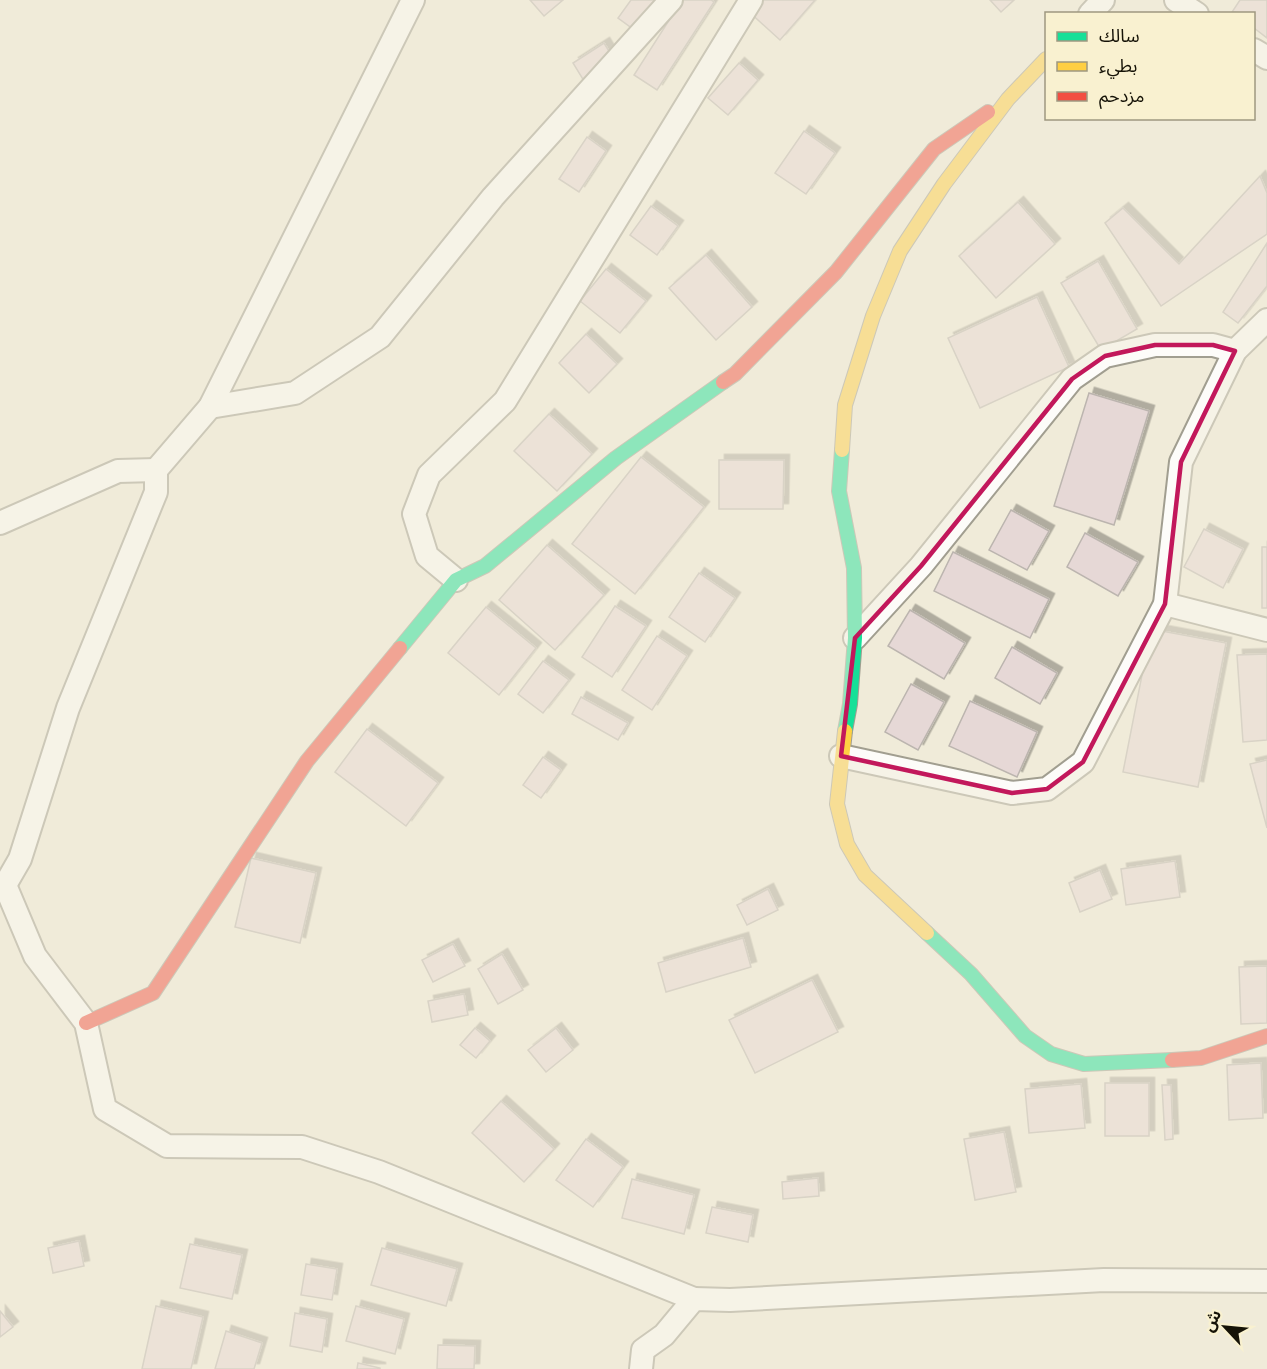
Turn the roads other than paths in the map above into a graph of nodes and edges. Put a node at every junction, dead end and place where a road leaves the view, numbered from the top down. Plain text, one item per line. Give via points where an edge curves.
1 (413, 0) edge
2 (671, 0) edge
3 (751, 0) edge
4 (1103, 0) edge
5 (1176, 0) edge
6 (1092, 12) edge
7 (1194, 12) edge
8 (1045, 61) edge
9 (1008, 99) junction
10 (1267, 320) edge
11 (1235, 351) junction
12 (210, 407) junction
13 (156, 470) junction
14 (0, 523) edge
15 (456, 580) junction
16 (1165, 604) junction
17 (1267, 630) edge
18 (855, 638) junction
19 (841, 756) junction
20 (2, 885) edge
21 (86, 1023) junction
22 (1267, 1036) edge
23 (1267, 1281) edge
24 (694, 1299) junction
25 (641, 1369) edge

1 - 12 street
2 - 12 street via 493,198 380,337 295,393
3 - 15 street via 505,401 429,475 414,514 427,556
4 - 6 street
5 - 7 street
8 - 9 street
9 - 15 street via 934,149 836,272 735,374 616,458 485,566
9 - 18 street via 900,251 873,316 845,405 839,491 854,568
10 - 11 street
11 - 16 street via 1181,462
11 - 18 street via 1213,345 1155,345 1104,356 1072,379 921,566
12 - 13 street
13 - 14 street via 118,471
13 - 20 street via 156,492 68,708 20,859
15 - 21 street via 307,761 153,993
16 - 17 street
16 - 19 street via 1083,762 1047,789 1012,793
18 - 19 street
19 - 22 street via 837,804 847,844 864,875 971,974 1025,1035 1051,1054 1084,1064 1201,1058
20 - 21 street via 35,956
21 - 24 street via 105,1109 166,1146 302,1147 379,1172
23 - 24 street via 1104,1280
24 - 25 street via 664,1335 643,1350

